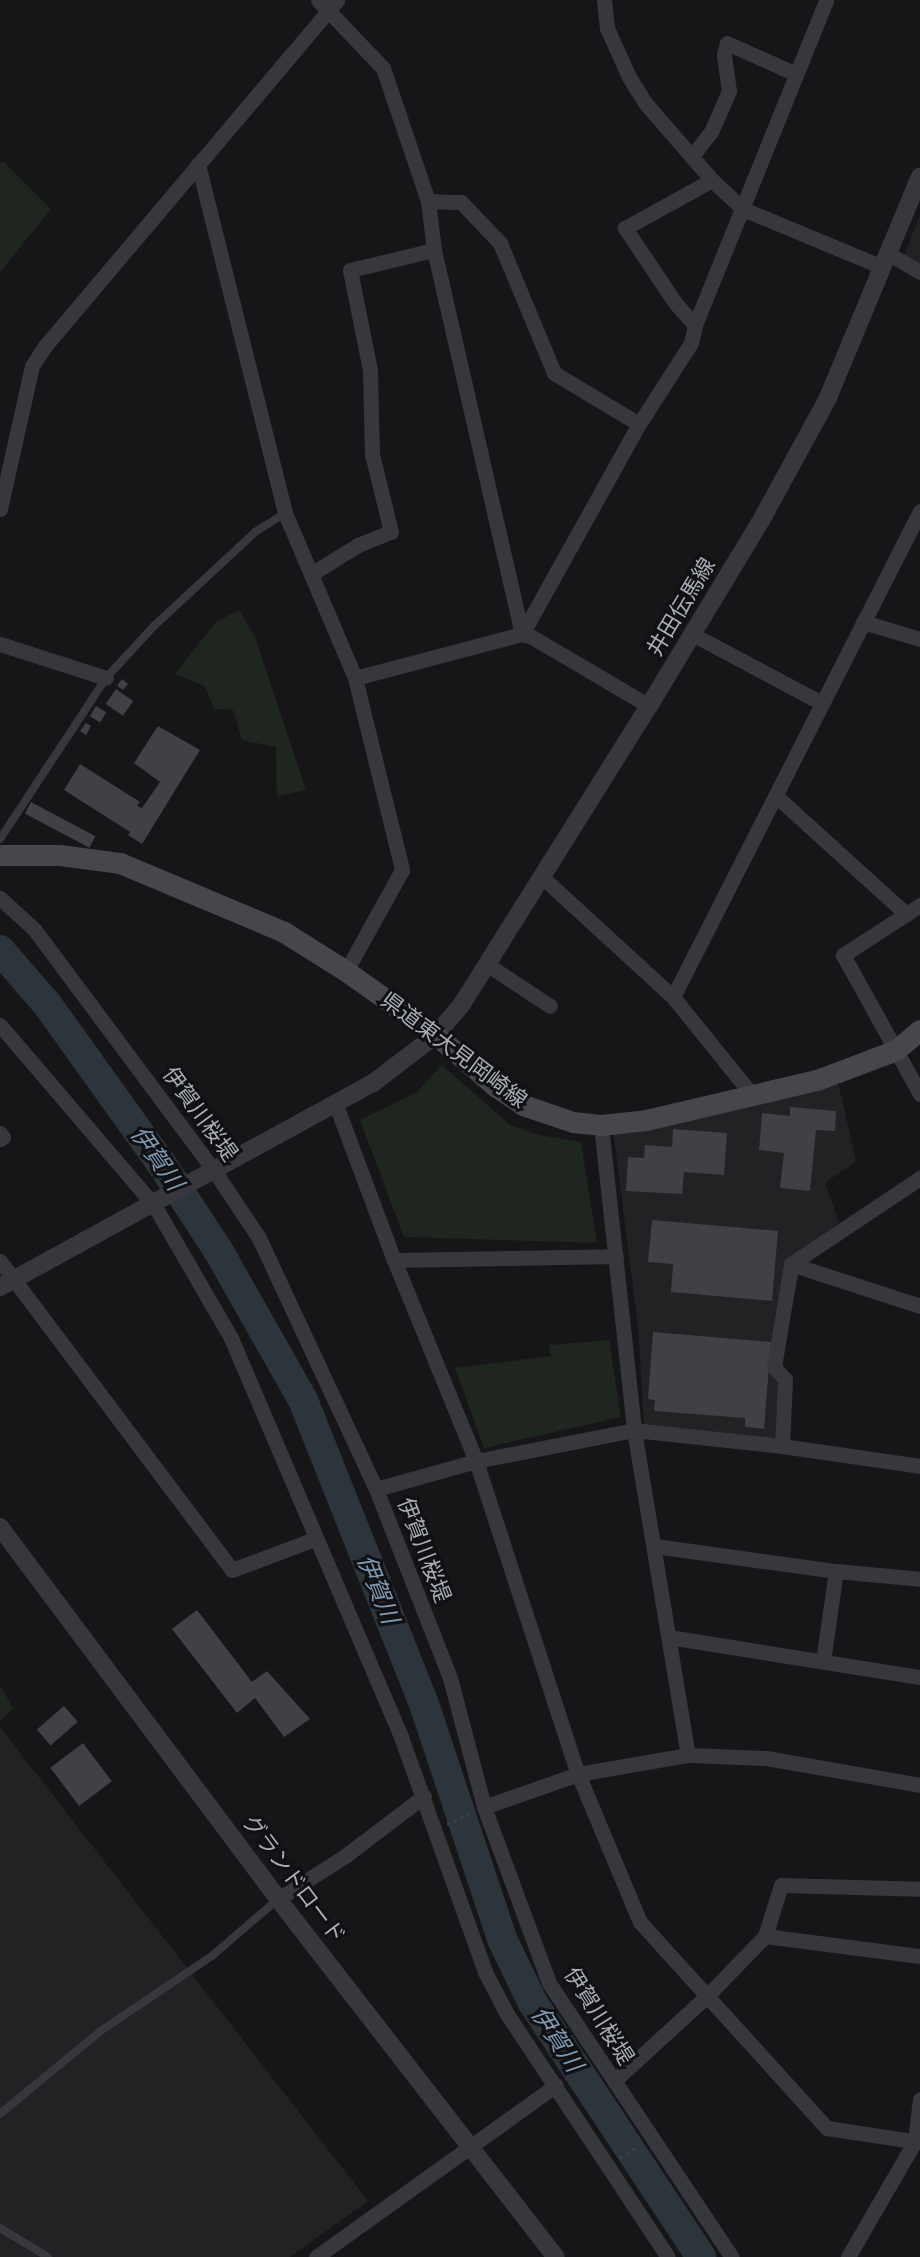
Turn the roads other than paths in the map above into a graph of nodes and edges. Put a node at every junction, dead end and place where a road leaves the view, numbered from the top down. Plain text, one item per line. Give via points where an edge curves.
1 (604, 0) edge
2 (826, 0) edge
3 (328, 4) edge
4 (796, 74) junction
5 (692, 156) junction
6 (198, 164) junction
7 (920, 177) edge
8 (712, 180) junction
9 (428, 201) junction
10 (743, 209) junction
11 (434, 250) junction
12 (885, 260) junction
13 (920, 272) edge
14 (694, 325) junction
15 (639, 424) junction
16 (0, 509) edge
17 (920, 511) edge
18 (285, 513) junction
19 (310, 574) junction
20 (863, 622) junction
21 (522, 634) junction
22 (692, 634) junction
23 (920, 639) edge
24 (0, 644) edge
25 (106, 678) junction
26 (356, 678) junction
27 (822, 703) junction
28 (650, 706) junction
29 (776, 796) junction
30 (0, 839) edge
31 (0, 855) edge
32 (542, 876) junction
33 (0, 898) edge
34 (920, 905) edge
35 (906, 914) junction
36 (488, 965) junction
37 (346, 971) junction
38 (673, 997) junction
39 (550, 1006) dead end
40 (0, 1025) edge
41 (920, 1030) edge
42 (436, 1035) junction
43 (896, 1050) junction
44 (920, 1094) edge
45 (753, 1095) junction
46 (336, 1105) junction
47 (601, 1125) junction
48 (0, 1133) edge
49 (0, 1139) edge
50 (215, 1172) junction
51 (920, 1178) edge
52 (154, 1205) junction
53 (616, 1256) junction
54 (393, 1260) junction
55 (0, 1262) edge
56 (791, 1264) junction
57 (7, 1284) edge
58 (920, 1306) edge
59 (634, 1430) junction
60 (782, 1446) junction
61 (476, 1461) junction
62 (920, 1466) edge
63 (376, 1489) junction
64 (0, 1527) edge
65 (315, 1539) junction
66 (655, 1546) junction
67 (836, 1570) junction
68 (920, 1579) edge
69 (669, 1637) junction
70 (823, 1661) junction
71 (920, 1677) edge
72 (687, 1755) junction
73 (578, 1774) junction
74 (920, 1785) edge
75 (424, 1796) junction
76 (484, 1807) junction
77 (920, 1889) edge
78 (278, 1899) junction
79 (765, 1936) junction
80 (920, 1956) edge
81 (708, 1995) junction
82 (614, 2081) junction
83 (556, 2085) junction
84 (920, 2099) edge
85 (0, 2114) edge
86 (917, 2142) edge
87 (470, 2144) junction
88 (0, 2228) edge
89 (48, 2257) edge
90 (316, 2257) edge
91 (556, 2257) edge
92 (668, 2257) edge
93 (732, 2257) edge
94 (848, 2257) edge

1 - 5 street via 607,28 629,77 646,104
2 - 4 street
3 - 6 street
3 - 9 street via 382,68
4 - 5 street via 727,43 724,54 729,91 711,132
4 - 10 street
5 - 8 street
6 - 16 street via 32,366
6 - 18 street
7 - 12 street, 井田伝馬線
8 - 10 street
8 - 14 street via 625,228
9 - 11 street
9 - 15 street via 461,202 500,243 554,373
10 - 12 street
10 - 14 street
11 - 19 street via 350,270 370,370 372,454 391,532 358,545
11 - 21 street
12 - 13 street
12 - 22 street, 井田伝馬線 via 827,400
14 - 15 street via 691,343
15 - 21 street
17 - 20 street
18 - 19 street
18 - 25 lane via 255,532 154,626
19 - 26 street
20 - 23 street
20 - 27 street
21 - 26 street
21 - 28 street
22 - 27 street
22 - 28 street, 井田伝馬線
24 - 25 street
25 - 30 lane
26 - 37 street via 402,870
27 - 29 street
28 - 32 street, 井田伝馬線
29 - 35 street
29 - 38 street
31 - 37 main road, 県道東大見岡崎線 via 60,855 120,863 284,933
32 - 36 street, 井田伝馬線
32 - 38 street
33 - 50 street, 伊賀川桜堤 via 34,929
34 - 35 street
35 - 43 street via 843,955
36 - 39 street
36 - 42 street, 井田伝馬線
37 - 42 main road, 県道東大見岡崎線
38 - 45 street
40 - 52 street
41 - 43 main road, 県道東大見岡崎線
42 - 46 street, 井田伝馬線 via 399,1065
42 - 47 main road, 県道東大見岡崎線 via 523,1105 573,1122
43 - 44 street
43 - 45 main road, 県道東大見岡崎線 via 817,1080
45 - 47 main road, 県道東大見岡崎線 via 646,1120
46 - 50 street, 井田伝馬線
46 - 54 street
47 - 53 street
48 - 49 street
50 - 52 street, 井田伝馬線
50 - 63 street, 伊賀川桜堤 via 259,1238
51 - 56 street
52 - 57 street, 井田伝馬線
52 - 65 street via 231,1338
53 - 54 street
53 - 59 street
54 - 61 street
55 - 57 street
56 - 58 street
56 - 60 street via 774,1367 785,1379
57 - 65 street via 232,1570
59 - 60 street
59 - 61 street
59 - 66 street
60 - 62 street
61 - 63 street
61 - 73 street
63 - 76 street, 伊賀川桜堤 via 450,1678
64 - 78 street, グランドロード
65 - 75 street
66 - 67 street
66 - 69 street
67 - 68 street
67 - 70 street
69 - 70 street
69 - 72 street
70 - 71 street
72 - 73 street
72 - 74 street via 766,1758
73 - 76 street
73 - 81 street via 640,1922
75 - 78 street via 345,1856
75 - 83 street via 485,1972 507,2014
76 - 82 street, 伊賀川桜堤 via 549,1983
77 - 79 street via 781,1885
78 - 85 lane via 213,1955 102,2030
78 - 87 street, グランドロード
79 - 80 street
79 - 81 street
81 - 82 street
81 - 86 street via 827,2128
82 - 93 street, 伊賀川桜堤
83 - 87 street
83 - 92 street
84 - 86 street
86 - 94 street
87 - 90 street
87 - 91 street, グランドロード
88 - 89 lane

